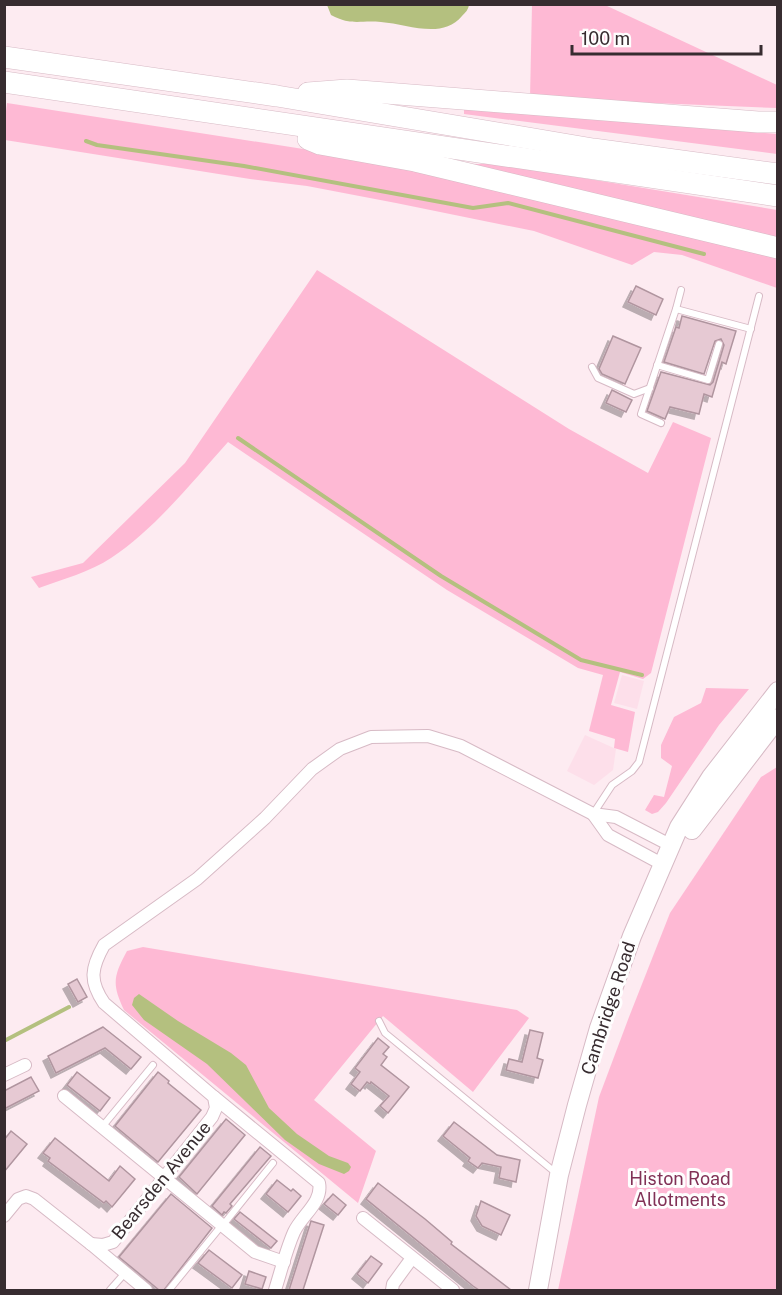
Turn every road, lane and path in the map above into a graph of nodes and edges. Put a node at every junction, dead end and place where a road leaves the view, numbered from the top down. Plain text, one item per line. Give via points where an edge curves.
1 (4, 57) edge
2 (4, 82) edge
3 (277, 96) junction
4 (254, 120) junction
5 (777, 122) edge
6 (777, 174) edge
7 (777, 196) edge
8 (777, 248) edge
9 (681, 290) dead end
10 (759, 296) dead end
11 (676, 309) junction
12 (751, 329) junction
13 (719, 344) dead end
14 (657, 365) junction
15 (592, 367) dead end
16 (650, 388) junction
17 (661, 423) dead end
18 (777, 691) edge
19 (777, 718) edge
20 (593, 814) junction
21 (672, 846) junction
22 (663, 864) junction
23 (379, 1021) dead end
24 (25, 1065) dead end
25 (153, 1065) dead end
26 (4, 1076) edge
27 (63, 1096) dead end
28 (214, 1097) junction
29 (102, 1128) junction
30 (273, 1163) dead end
31 (559, 1175) junction
32 (164, 1179) junction
33 (4, 1216) edge
34 (363, 1218) dead end
35 (222, 1225) junction
36 (91, 1244) junction
37 (412, 1258) junction
38 (284, 1262) junction
39 (125, 1273) junction
40 (110, 1290) edge
41 (146, 1290) edge
42 (169, 1290) edge
43 (275, 1290) edge
44 (392, 1290) edge
45 (453, 1290) edge
46 (538, 1290) edge

1 - 3 highway
2 - 4 highway
3 - 5 highway via 347,90
3 - 6 highway via 593,149
4 - 7 highway
4 - 8 highway via 320,144 415,161
9 - 11 lane
10 - 12 lane
11 - 12 lane
11 - 14 lane
12 - 20 lane via 639,762 612,785
13 - 14 lane via 708,380
14 - 16 lane
15 - 16 lane via 598,378 634,394
16 - 17 lane via 641,414
18 - 21 main road, Cambridge Road via 711,777 679,827
19 - 21 main road, Cambridge Road via 688,834
20 - 21 street via 616,817
20 - 22 street via 608,835
20 - 28 street, Bearsden Avenue via 461,746 428,736 371,737 340,748 312,769 197,879 104,945 93,968 94,989 104,1003
21 - 22 main road, Cambridge Road
22 - 31 main road, Cambridge Road via 599,1028
23 - 31 lane via 385,1033
24 - 26 street
25 - 29 lane
27 - 29 street
28 - 32 street, Bearsden Avenue via 216,1108 212,1117
28 - 38 street via 319,1183 318,1198 295,1232
29 - 32 street
30 - 35 lane
31 - 46 main road, Cambridge Road
32 - 35 street
32 - 36 street, Bearsden Avenue via 113,1242
33 - 36 street, Bearsden Avenue via 18,1199 26,1196
34 - 37 street
35 - 38 street via 255,1251
35 - 42 lane
36 - 39 street
37 - 44 street
37 - 45 street
38 - 43 street
39 - 40 lane
39 - 41 street

